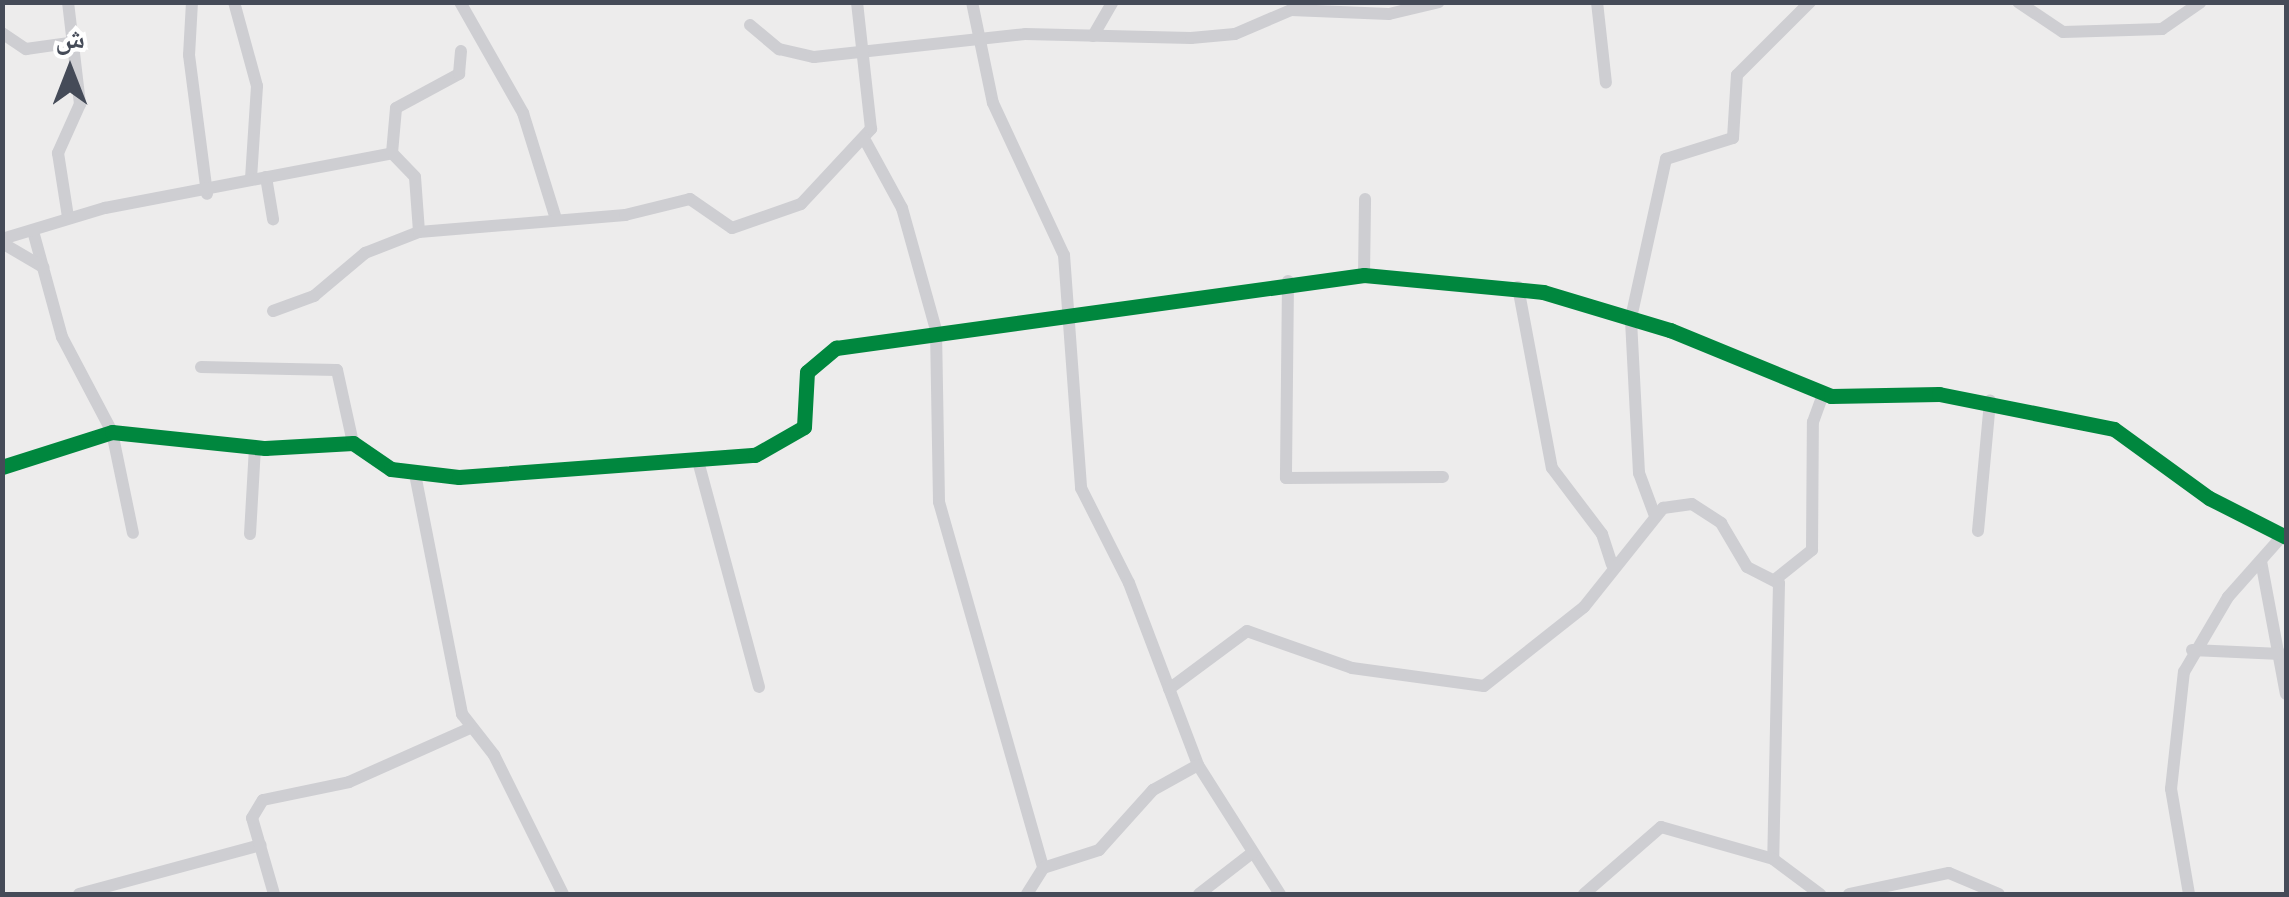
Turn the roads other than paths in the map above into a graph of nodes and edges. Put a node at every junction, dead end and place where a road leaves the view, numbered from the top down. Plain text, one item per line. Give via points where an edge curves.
1 (68, 2) edge
2 (192, 2) edge
3 (234, 2) edge
4 (460, 2) edge
5 (857, 2) edge
6 (972, 2) edge
7 (1113, 2) edge
8 (1440, 2) edge
9 (1597, 2) edge
10 (1810, 2) edge
11 (2018, 2) edge
12 (2201, 2) edge
13 (750, 25) dead end
14 (2, 33) edge
15 (1093, 36) junction
16 (979, 38) junction
17 (68, 43) junction
18 (461, 51) dead end
19 (867, 52) junction
20 (1606, 83) dead end
21 (866, 142) junction
22 (392, 152) junction
23 (266, 177) junction
24 (250, 180) junction
25 (207, 194) junction
26 (1365, 199) dead end
27 (555, 216) junction
28 (68, 217) junction
29 (274, 220) dead end
30 (34, 231) junction
31 (420, 232) junction
32 (2, 241) edge
33 (43, 267) junction
34 (1364, 275) junction
35 (1288, 281) junction
36 (1518, 287) junction
37 (273, 311) dead end
38 (1067, 312) junction
39 (1631, 318) junction
40 (936, 330) junction
41 (201, 367) dead end
42 (1823, 394) junction
43 (1990, 401) junction
44 (112, 432) junction
45 (353, 443) junction
46 (255, 447) junction
47 (698, 461) junction
48 (2, 467) edge
49 (415, 474) junction
50 (1443, 477) dead end
51 (1655, 516) junction
52 (1978, 532) dead end
53 (133, 533) dead end
54 (250, 534) dead end
55 (2285, 536) edge
56 (2262, 561) junction
57 (1612, 564) junction
58 (1777, 578) junction
59 (2192, 650) junction
60 (2280, 654) junction
61 (759, 687) dead end
62 (1169, 690) junction
63 (2286, 694) edge
64 (468, 729) junction
65 (1198, 765) junction
66 (260, 846) junction
67 (1252, 854) junction
68 (1772, 858) junction
69 (1042, 868) junction
70 (79, 894) edge
71 (274, 894) edge
72 (562, 894) edge
73 (1028, 894) edge
74 (1199, 894) edge
75 (1280, 894) edge
76 (1584, 894) edge
77 (1820, 894) edge
78 (1849, 894) edge
79 (1999, 894) edge
80 (2189, 894) edge

1 - 17 street
2 - 25 street via 188,55
3 - 24 street via 258,86
4 - 27 street via 524,113
5 - 19 street
6 - 16 street
7 - 15 street
8 - 15 street via 1403,13 1291,10 1235,34
9 - 20 street
10 - 39 street via 1737,75 1733,138 1666,159
11 - 12 street via 2063,32 2162,29
13 - 19 street via 795,56
14 - 17 street via 26,49
15 - 16 street
16 - 19 street
16 - 38 street via 994,104 1064,255
17 - 28 street via 80,104 58,153
18 - 22 street via 459,74 396,108
19 - 21 street
21 - 27 street via 802,204 751,225 720,226 690,199 625,215
21 - 40 street via 902,208
22 - 23 street
22 - 31 street via 415,177
23 - 24 street
23 - 29 street
24 - 25 street
25 - 28 street
26 - 34 street
27 - 31 street
28 - 30 street
30 - 32 street
30 - 33 street
31 - 37 street via 365,253 314,296
32 - 33 street
33 - 44 street via 62,337
34 - 35 street
34 - 36 street
35 - 38 street
35 - 50 street via 1286,478
36 - 39 street
36 - 57 street via 1552,468 1602,534
38 - 40 street
38 - 62 street via 1072,458
39 - 42 street
39 - 51 street via 1639,473
40 - 47 street via 823,353 806,372 808,412 792,441
40 - 69 street via 939,502
41 - 45 street via 337,370
42 - 43 street
42 - 58 street via 1813,427 1812,550
43 - 52 street
43 - 55 street via 2136,438 2209,498
44 - 46 street
44 - 48 street
44 - 53 street
45 - 46 street
45 - 49 street
46 - 54 street
47 - 49 street via 518,477
47 - 61 street
49 - 64 street
51 - 57 street
51 - 58 street via 1692,504 1721,524 1747,567
55 - 56 street
56 - 59 street
56 - 60 street
57 - 62 street via 1584,607 1484,686 1352,668 1247,631
58 - 68 street
59 - 60 street
59 - 80 street via 2170,789
60 - 63 street
62 - 65 street
64 - 66 street via 348,782 263,800 252,818
64 - 72 street via 494,755
65 - 67 street
65 - 69 street via 1153,790 1099,850
66 - 70 street
66 - 71 street
67 - 74 street
67 - 75 street
68 - 76 street via 1661,827
68 - 77 street
69 - 73 street
78 - 79 street via 1949,873

